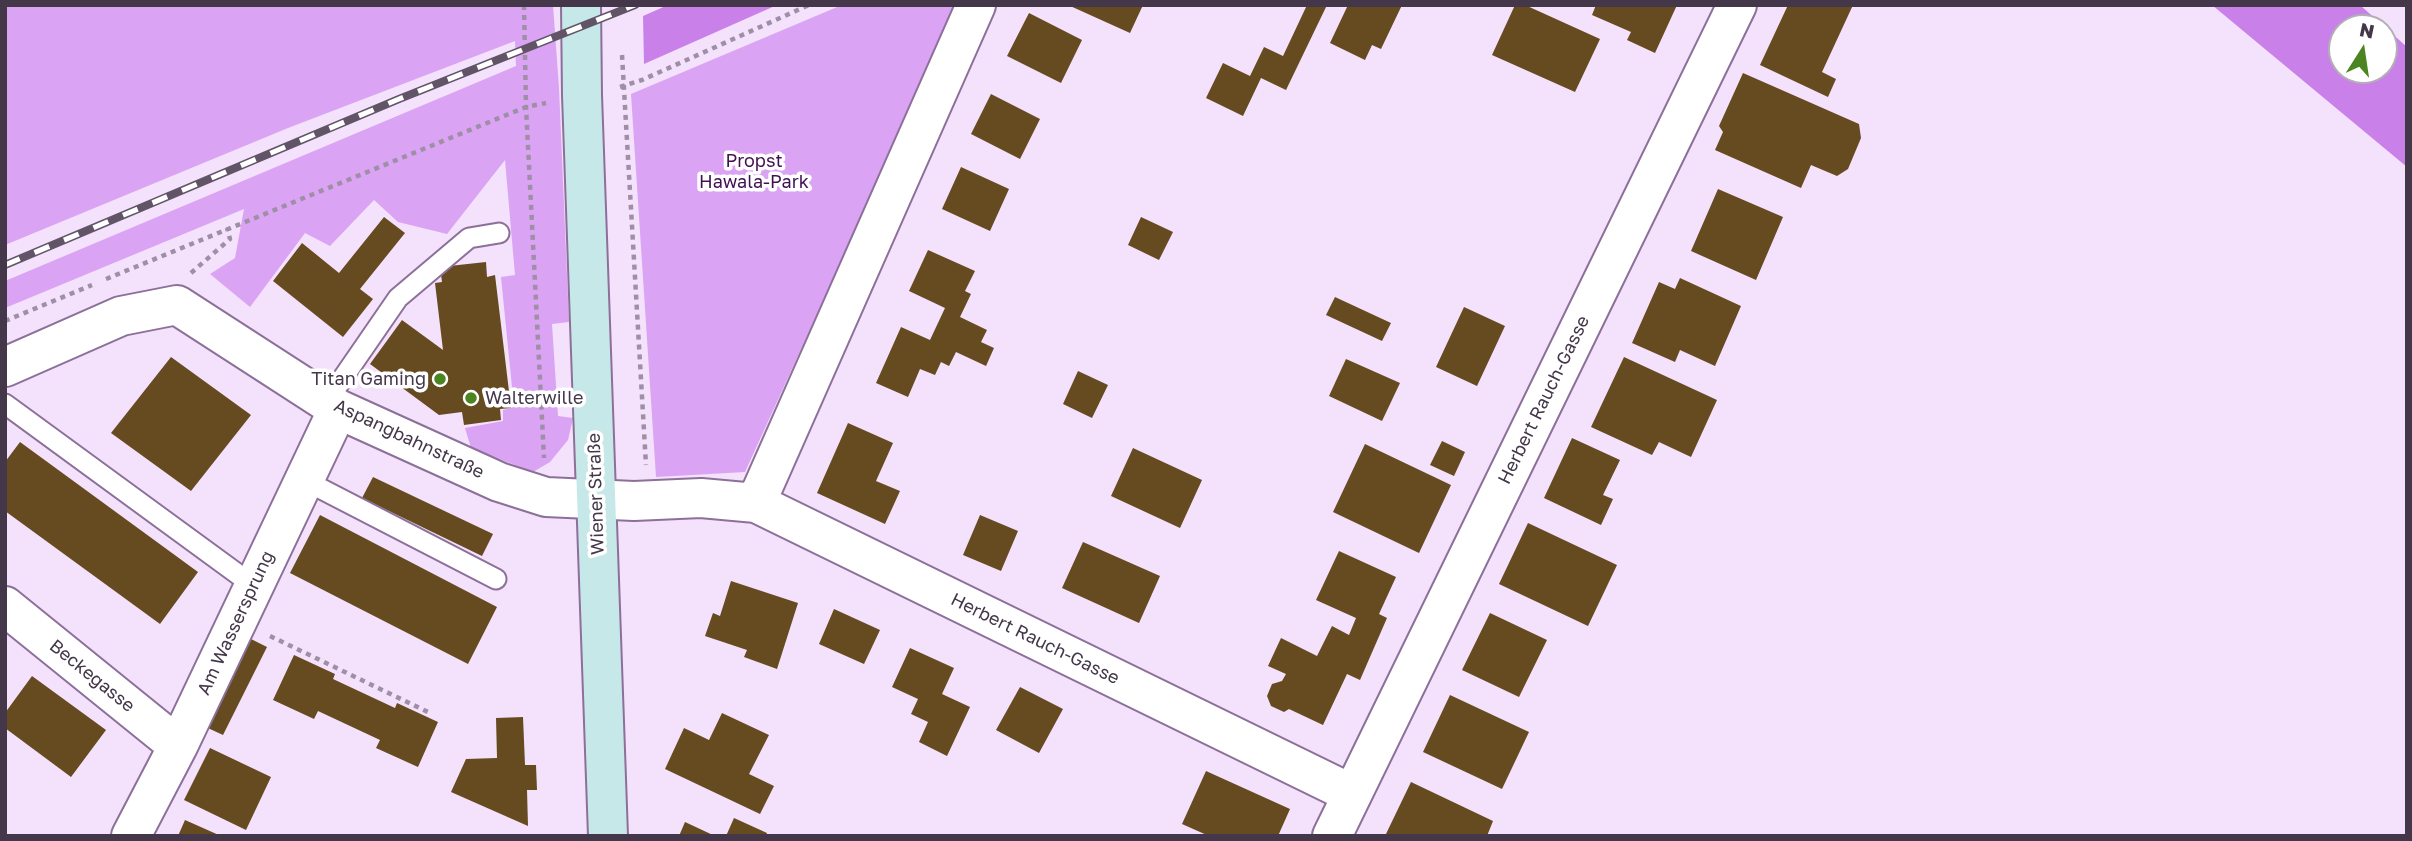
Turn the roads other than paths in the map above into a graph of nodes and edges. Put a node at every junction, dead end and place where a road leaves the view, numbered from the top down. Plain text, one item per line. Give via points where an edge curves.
1 (976, 5) edge
2 (1737, 5) edge
3 (581, 16) edge
4 (499, 233) dead end
5 (5, 367) edge
6 (5, 404) edge
7 (332, 405) junction
8 (304, 480) junction
9 (596, 501) junction
10 (756, 503) junction
11 (496, 579) dead end
12 (254, 586) junction
13 (5, 606) edge
14 (178, 746) junction
15 (1352, 794) junction
16 (131, 836) edge
17 (608, 836) edge
18 (1332, 836) edge

1 - 10 street
2 - 15 street, Herbert Rauch-Gasse
3 - 9 main road, Wiener Straße
4 - 7 lane via 470,237 398,298
5 - 7 street, Aspangbahnstraße via 121,316 177,306
6 - 12 lane
7 - 8 street, Am Wassersprung
7 - 9 street, Aspangbahnstraße via 499,482 546,497
8 - 11 lane
8 - 12 street, Am Wassersprung
9 - 10 street, Herbert Rauch-Gasse via 701,498
9 - 17 main road, Wiener Straße
10 - 15 street, Herbert Rauch-Gasse
12 - 14 street, Am Wassersprung
13 - 14 street, Beckegasse
14 - 16 street, Am Wassersprung
15 - 18 street, Herbert Rauch-Gasse

